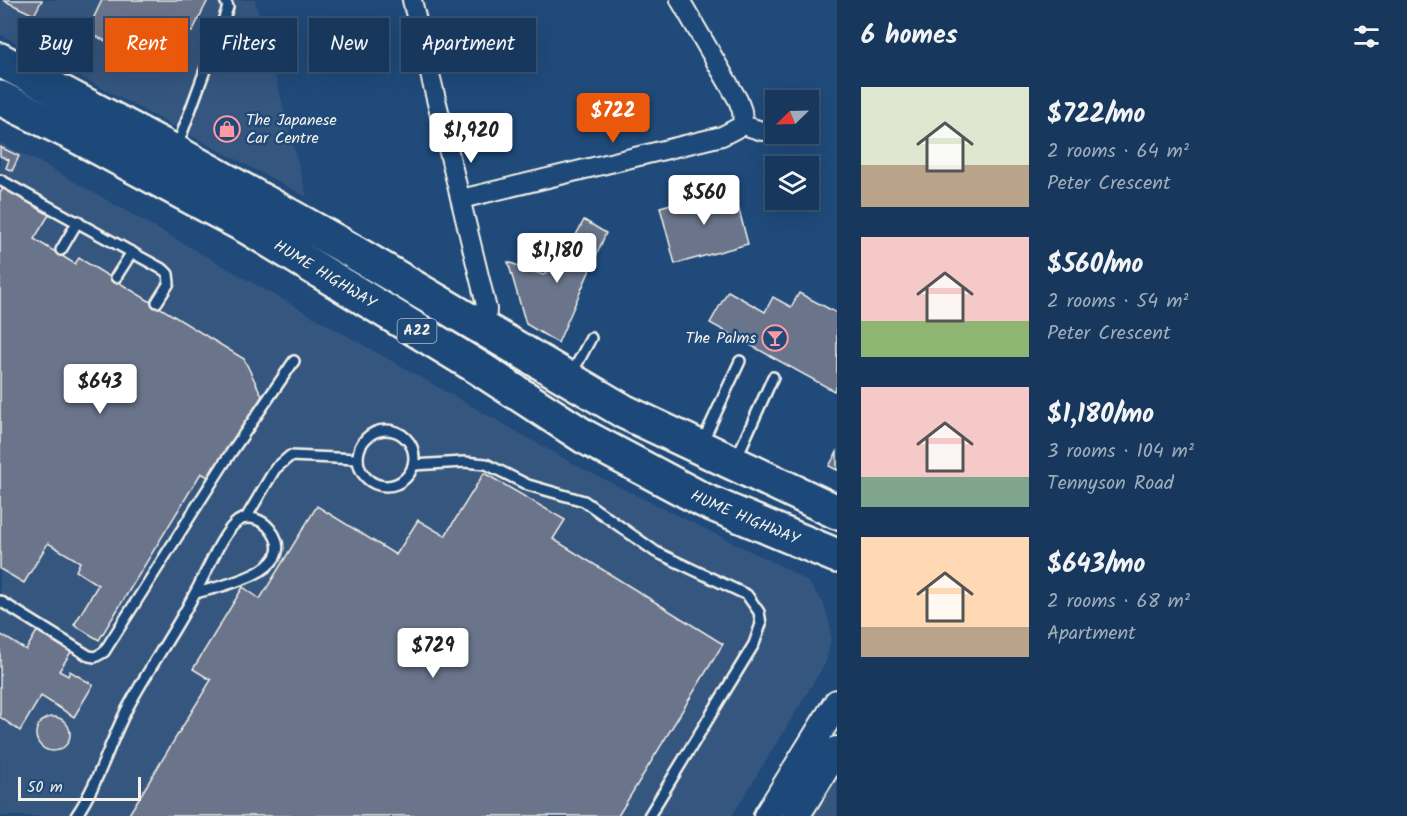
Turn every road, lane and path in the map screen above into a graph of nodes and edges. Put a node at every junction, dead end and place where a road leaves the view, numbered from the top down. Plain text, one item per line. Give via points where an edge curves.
1 (225, 0) edge
2 (412, 0) edge
3 (680, 0) edge
4 (0, 60) edge
5 (0, 98) edge
6 (743, 125) junction
7 (762, 130) dead end
8 (175, 152) junction
9 (0, 180) edge
10 (461, 200) junction
11 (78, 221) junction
12 (61, 250) dead end
13 (132, 252) junction
14 (116, 277) dead end
15 (157, 302) dead end
16 (486, 332) junction
17 (591, 338) dead end
18 (294, 361) dead end
19 (740, 361) dead end
20 (773, 377) dead end
21 (569, 380) junction
22 (700, 448) junction
23 (358, 459) junction
24 (734, 464) junction
25 (413, 465) junction
26 (837, 512) edge
27 (246, 518) junction
28 (828, 554) edge
29 (196, 592) junction
30 (0, 601) edge
31 (837, 703) edge
32 (837, 750) edge
33 (76, 816) edge
34 (649, 816) edge
35 (767, 816) edge
36 (795, 816) edge

1 - 8 lane via 228,7
2 - 10 street
3 - 6 street via 738,100
4 - 8 highway, HUME HIGHWAY / A22
5 - 28 highway, HUME HIGHWAY / A22 via 249,228 585,437 705,501
6 - 7 street
6 - 10 street via 723,136
8 - 16 highway, HUME HIGHWAY / A22 via 340,244
9 - 11 lane
10 - 16 street via 487,309
11 - 12 lane
11 - 13 lane
13 - 14 lane
13 - 15 lane via 168,274 169,283
16 - 21 highway, HUME HIGHWAY / A22
17 - 21 lane
18 - 30 lane via 104,652 89,656
19 - 22 lane
20 - 24 lane
21 - 22 highway, HUME HIGHWAY / A22
22 - 24 highway, HUME HIGHWAY / A22
23 - 25 lane via 364,476 383,486 404,480
23 - 25 lane via 368,435 389,429 408,440 414,449
23 - 27 lane via 290,456 275,469
24 - 26 highway, HUME HIGHWAY / A22
25 - 34 lane via 486,464 528,485 584,501 656,552 738,589 754,602 761,624 754,644
27 - 29 lane via 230,531
27 - 29 lane via 258,519 276,540 276,554 269,566 243,579
29 - 33 lane via 131,702
31 - 35 street
32 - 36 street

